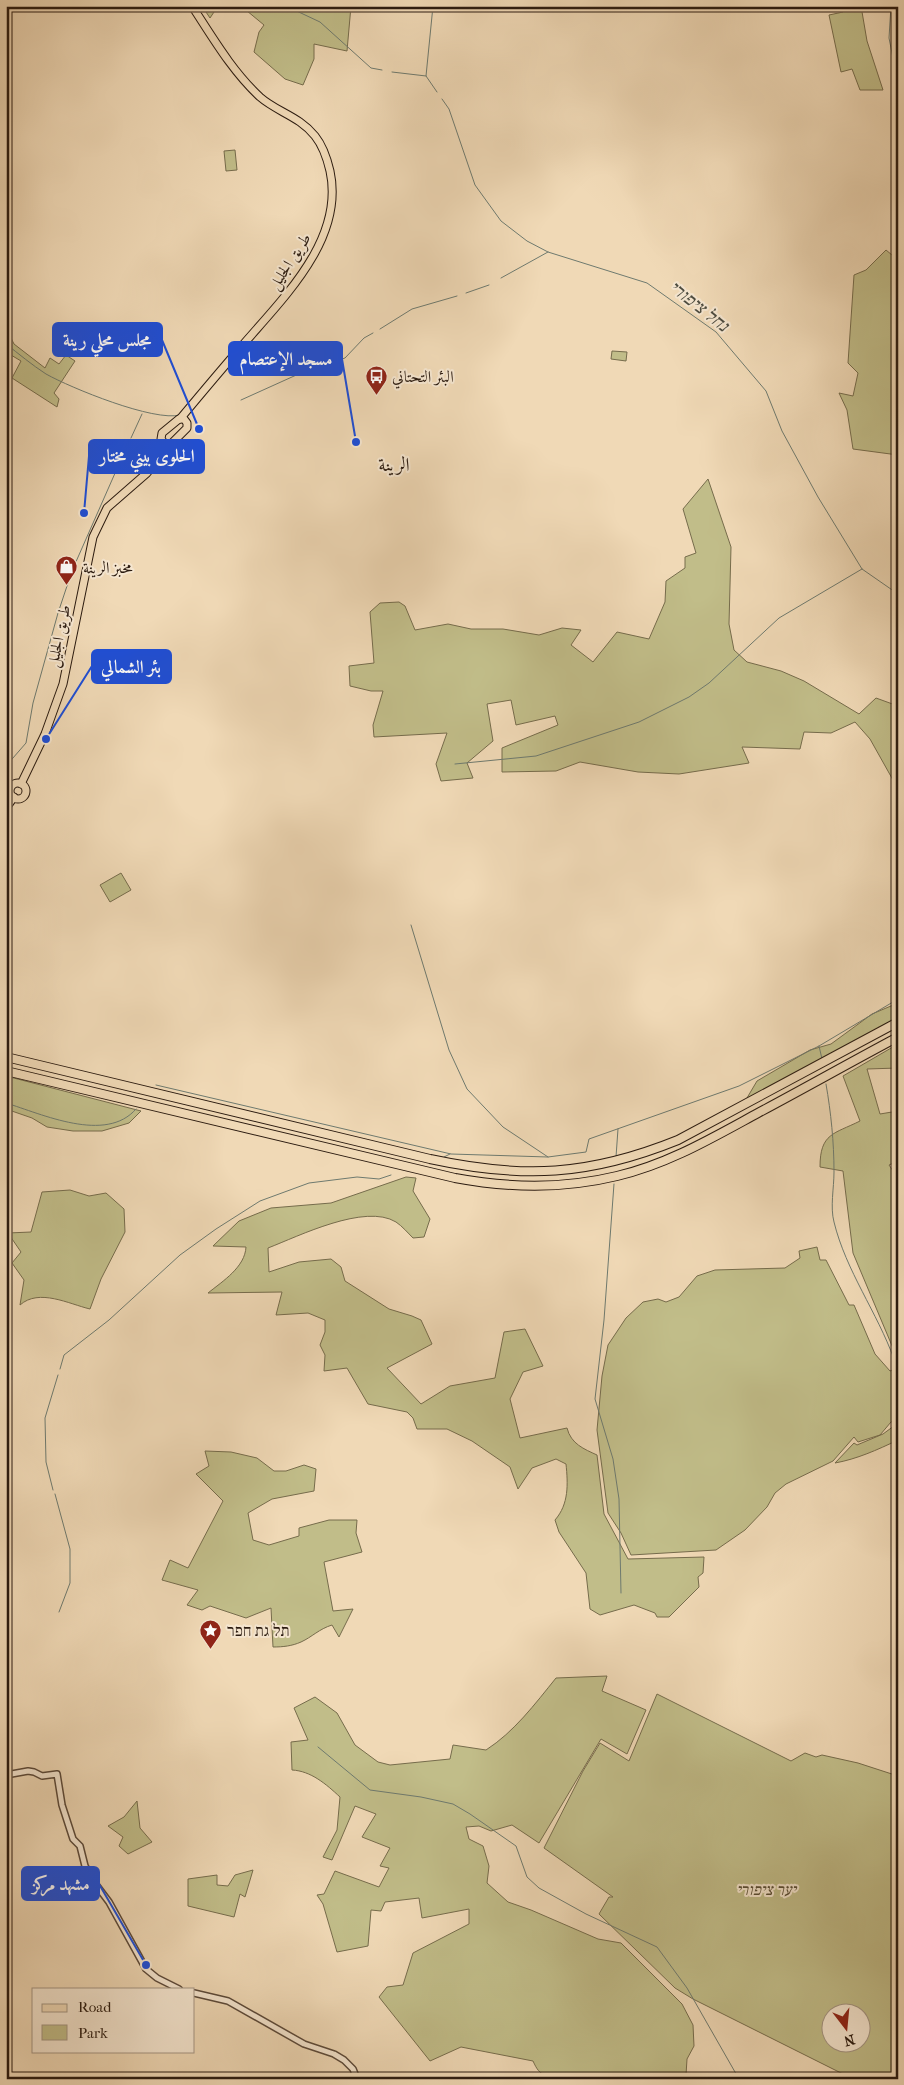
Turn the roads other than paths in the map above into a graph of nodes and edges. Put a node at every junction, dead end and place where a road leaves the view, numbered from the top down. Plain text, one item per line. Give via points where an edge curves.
1 (192, 6) edge
2 (183, 420) junction
3 (166, 444) junction
4 (6, 808) edge
5 (898, 1022) edge
6 (898, 1037) edge
7 (6, 1057) edge
8 (6, 1071) edge
9 (6, 1774) edge
10 (177, 1988) edge
11 (195, 1992) edge
12 (357, 2079) edge

1 - 2 main road, طريق الجليل via 238,75 262,99 300,121 317,137 326,154 332,188 326,224 310,260
2 - 3 main road, طريق الجليل via 187,428 175,442
2 - 3 main road, طريق الجليل via 162,433
3 - 4 main road, طريق الجليل via 162,458 151,473 106,508 93,537 63,684 45,734 21,784 11,787 10,793 14,797
5 - 7 highway via 678,1140 612,1162 542,1172 499,1171 439,1161
6 - 8 highway via 703,1143 656,1164 597,1180 534,1186 479,1182 427,1172
9 - 10 street via 28,1771 42,1776 57,1774 62,1805 85,1866 146,1969
11 - 12 street via 228,2001 304,2044 334,2054 353,2069

